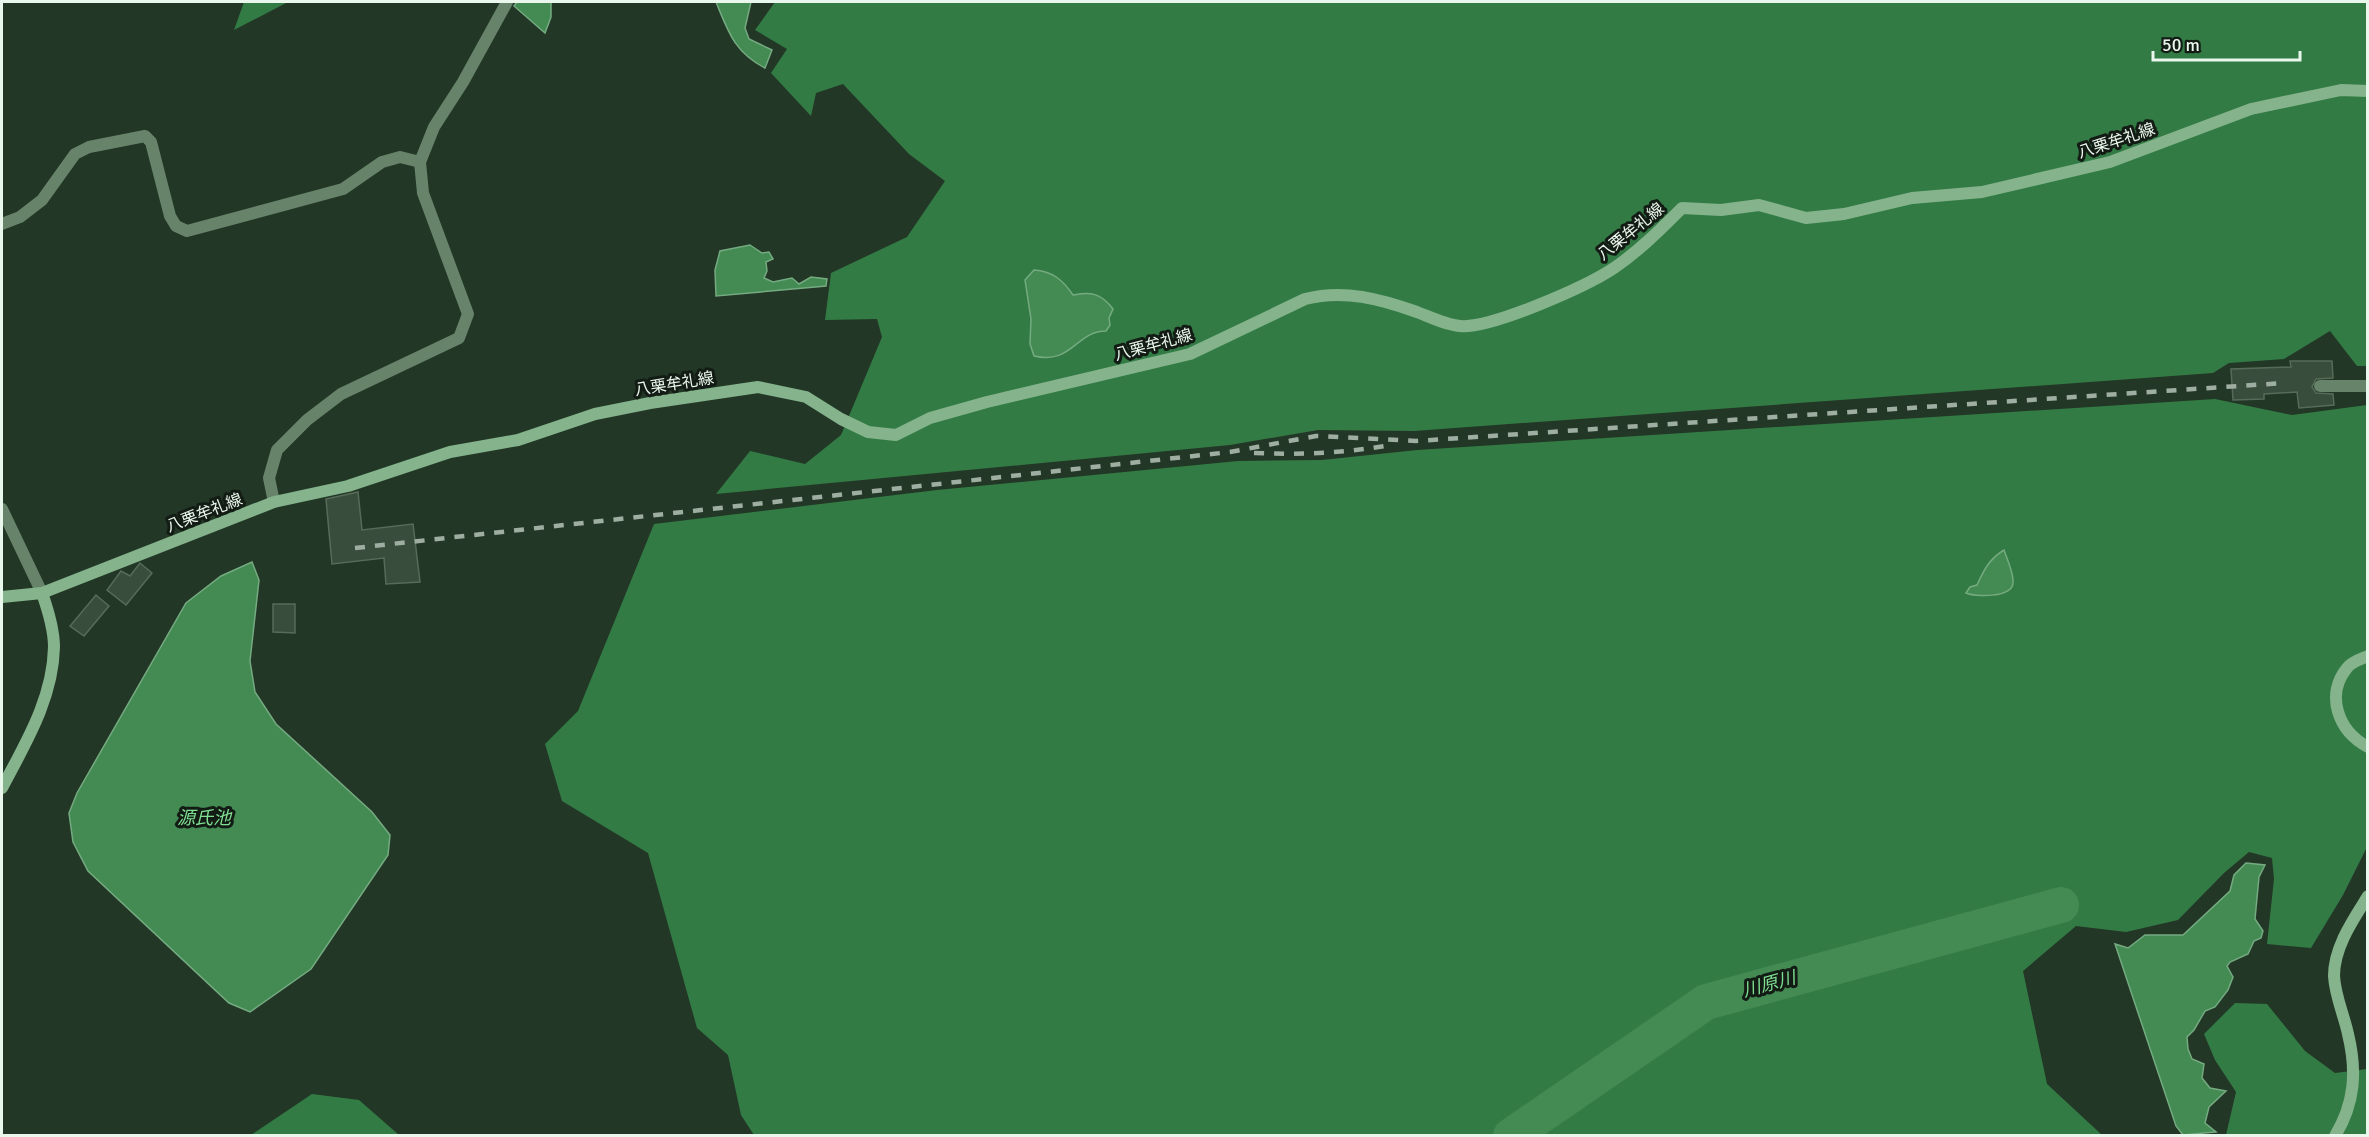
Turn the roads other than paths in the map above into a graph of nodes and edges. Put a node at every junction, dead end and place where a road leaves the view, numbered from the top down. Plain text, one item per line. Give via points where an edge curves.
1 (507, 2) edge
2 (2367, 91) edge
3 (420, 162) junction
4 (2, 224) edge
5 (2320, 386) dead end
6 (2367, 386) edge
7 (274, 502) junction
8 (2, 509) edge
9 (42, 593) junction
10 (2, 597) edge
11 (2367, 656) edge
12 (2367, 747) edge
13 (2, 788) edge
14 (2367, 896) edge
15 (2335, 1136) edge

1 - 3 street via 434,127
2 - 7 main road, 八栗牟礼線 via 2341,90 2251,108 2110,162 1982,192 1912,198 1844,214 1806,218 1759,205 1721,210 1682,208 1656,235 1613,269 1491,323 1460,326 1390,302 1325,294 1305,299 1190,354 987,402 930,418 896,435 868,432 806,397 758,387 595,414 518,440 450,452 348,486
3 - 4 street via 400,157 382,162 343,189 187,231 176,226 170,216 151,142 145,136 89,147 75,154 42,200 20,217
3 - 7 street via 423,193 468,314 459,338 341,394 307,420 277,450 269,478
5 - 6 street
7 - 9 main road, 八栗牟礼線
8 - 9 street
9 - 10 main road, 八栗牟礼線
9 - 13 main road via 54,647 44,702
11 - 12 main road via 2348,666 2335,692 2341,723
14 - 15 main road via 2348,928 2334,975 2354,1066 2353,1094

